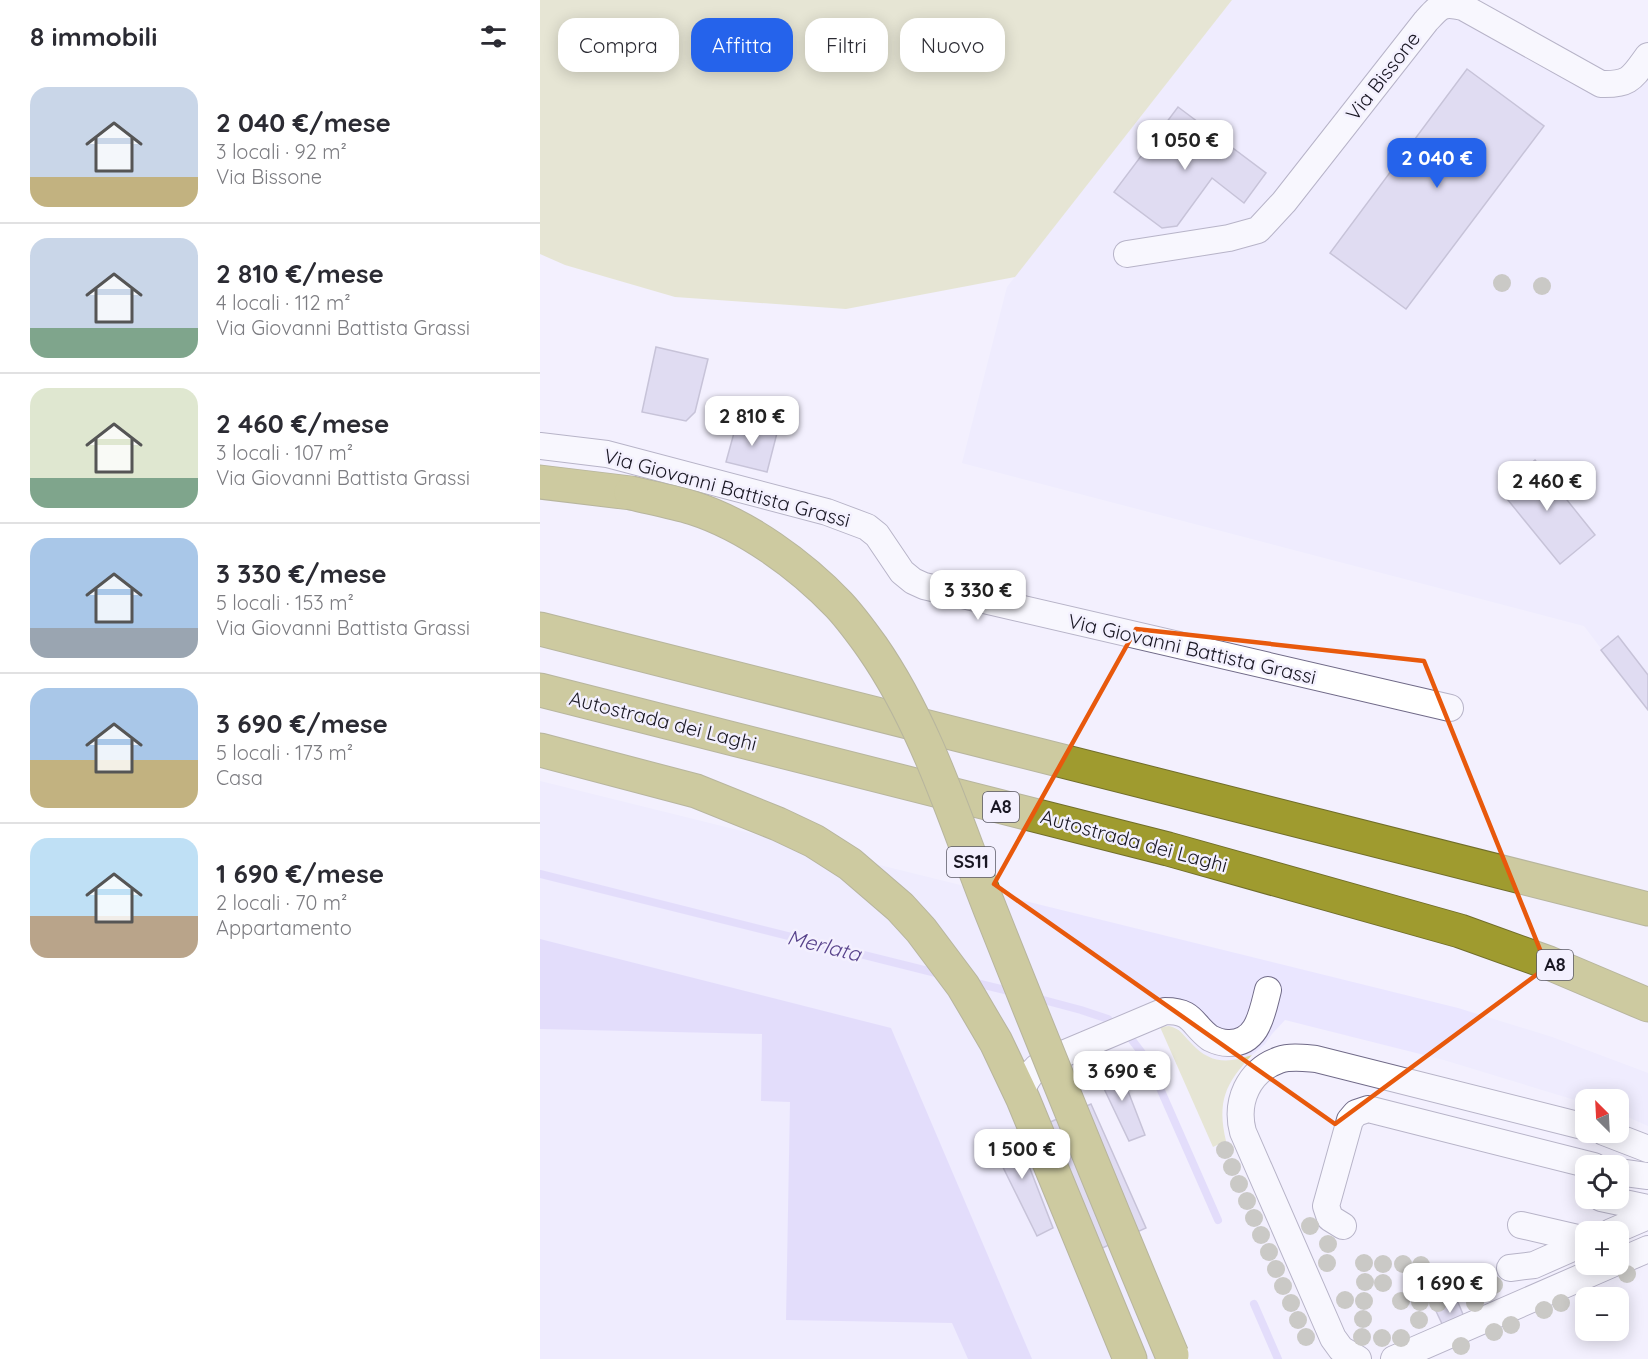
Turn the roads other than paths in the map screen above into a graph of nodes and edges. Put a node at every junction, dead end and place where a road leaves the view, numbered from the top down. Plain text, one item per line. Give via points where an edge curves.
1 (1446, 2) edge
2 (1648, 56) edge
3 (1127, 254) dead end
4 (540, 446) edge
5 (540, 482) edge
6 (540, 629) edge
7 (540, 690) edge
8 (1450, 708) dead end
9 (540, 750) edge
10 (1642, 907) edge
11 (1268, 990) dead end
12 (1648, 1005) edge
13 (1023, 1087) dead end
14 (1575, 1124) edge
15 (1629, 1142) edge
16 (1648, 1149) edge
17 (1575, 1161) edge
18 (1629, 1173) edge
19 (1648, 1176) edge
20 (1629, 1204) edge
21 (1648, 1208) edge
22 (1648, 1216) edge
23 (1629, 1224) edge
24 (1521, 1225) dead end
25 (1343, 1226) dead end
26 (1575, 1238) edge
27 (1575, 1246) edge
28 (1648, 1249) edge
29 (1629, 1257) edge
30 (1510, 1268) dead end
31 (1587, 1275) edge
32 (1173, 1357) edge
33 (1130, 1359) edge
34 (1358, 1359) edge
35 (1394, 1359) edge

1 - 2 street, Via Bissone via 1463,7 1601,84 1631,79
1 - 3 street, Via Bissone via 1426,21 1258,230
4 - 8 street, Via Giovanni Battista Grassi via 607,454 827,512 867,527 902,572 924,586
5 - 32 highway, SS11, bridge via 631,493 695,509 773,549 840,605 861,632 898,689 926,745
6 - 10 highway
7 - 12 highway, Autostrada dei Laghi / A8 via 1168,849 1460,931
9 - 33 highway via 696,791 814,841 876,885 921,930 963,986 996,1042
11 - 13 street via 1260,1021 1245,1040 1222,1043 1186,1014 1165,1011 1044,1062 1034,1069
14 - 34 street via 1316,1059 1280,1060 1254,1075 1242,1099 1243,1132 1333,1338 1341,1349
15 - 16 street
17 - 25 street via 1368,1109 1350,1120 1326,1206 1330,1218
18 - 19 street
20 - 21 street
22 - 23 street
24 - 26 street
27 - 30 street via 1534,1264
28 - 29 street
31 - 35 street

